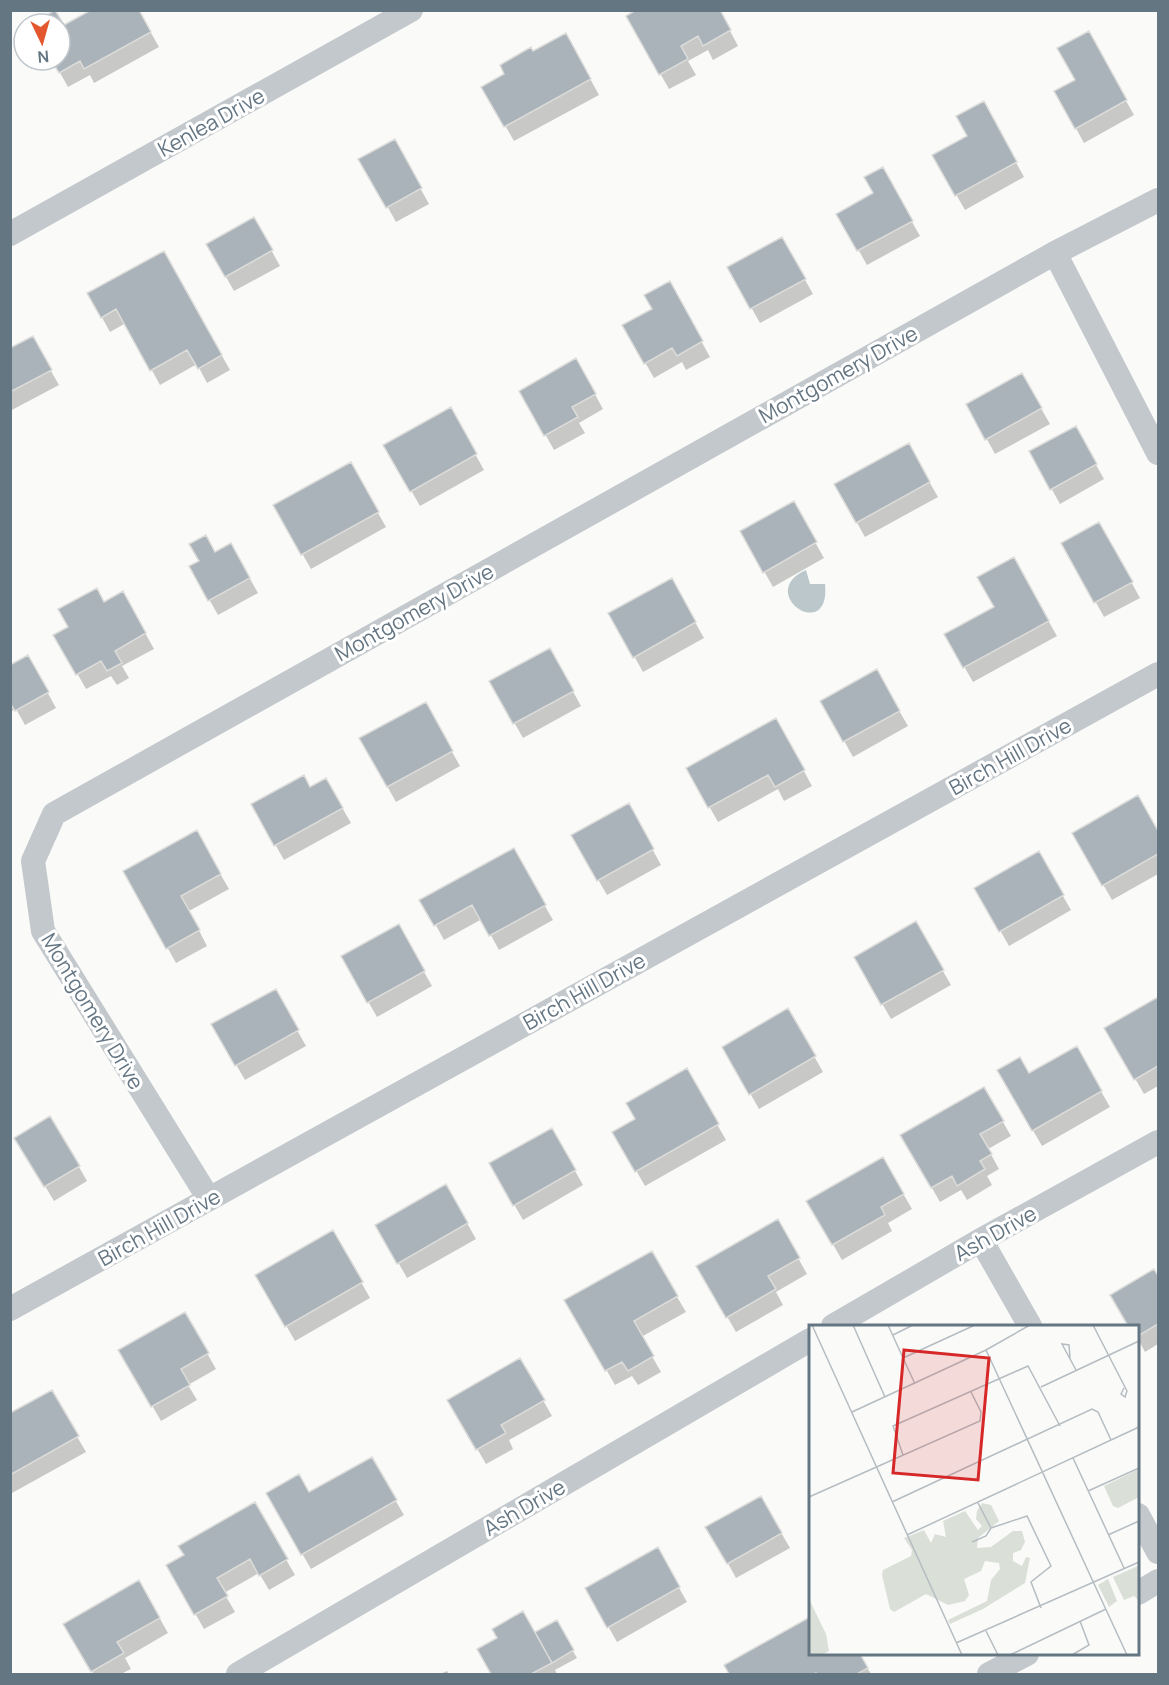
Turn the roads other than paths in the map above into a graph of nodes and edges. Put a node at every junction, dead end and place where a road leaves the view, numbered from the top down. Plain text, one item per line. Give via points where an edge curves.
1 (411, 10) edge
2 (1158, 200) edge
3 (10, 234) edge
4 (1055, 253) junction
5 (1158, 453) edge
6 (1158, 674) edge
7 (1158, 1142) edge
8 (209, 1199) junction
9 (981, 1240) junction
10 (10, 1310) edge
11 (835, 1325) edge
12 (1029, 1325) edge
13 (809, 1341) edge
14 (1139, 1519) edge
15 (1158, 1552) edge
16 (1158, 1581) edge
17 (1139, 1592) edge
18 (1023, 1655) edge
19 (238, 1674) edge
20 (989, 1674) edge

1 - 3 street, Kenlea Drive
2 - 4 street, Montgomery Drive
4 - 5 street
4 - 8 street, Montgomery Drive via 54,814 33,861 43,931
6 - 8 street, Birch Hill Drive
7 - 9 street, Ash Drive
8 - 10 street, Birch Hill Drive
9 - 11 street, Ash Drive
9 - 12 street
13 - 19 street, Ash Drive
14 - 15 street
16 - 17 street
18 - 20 street

